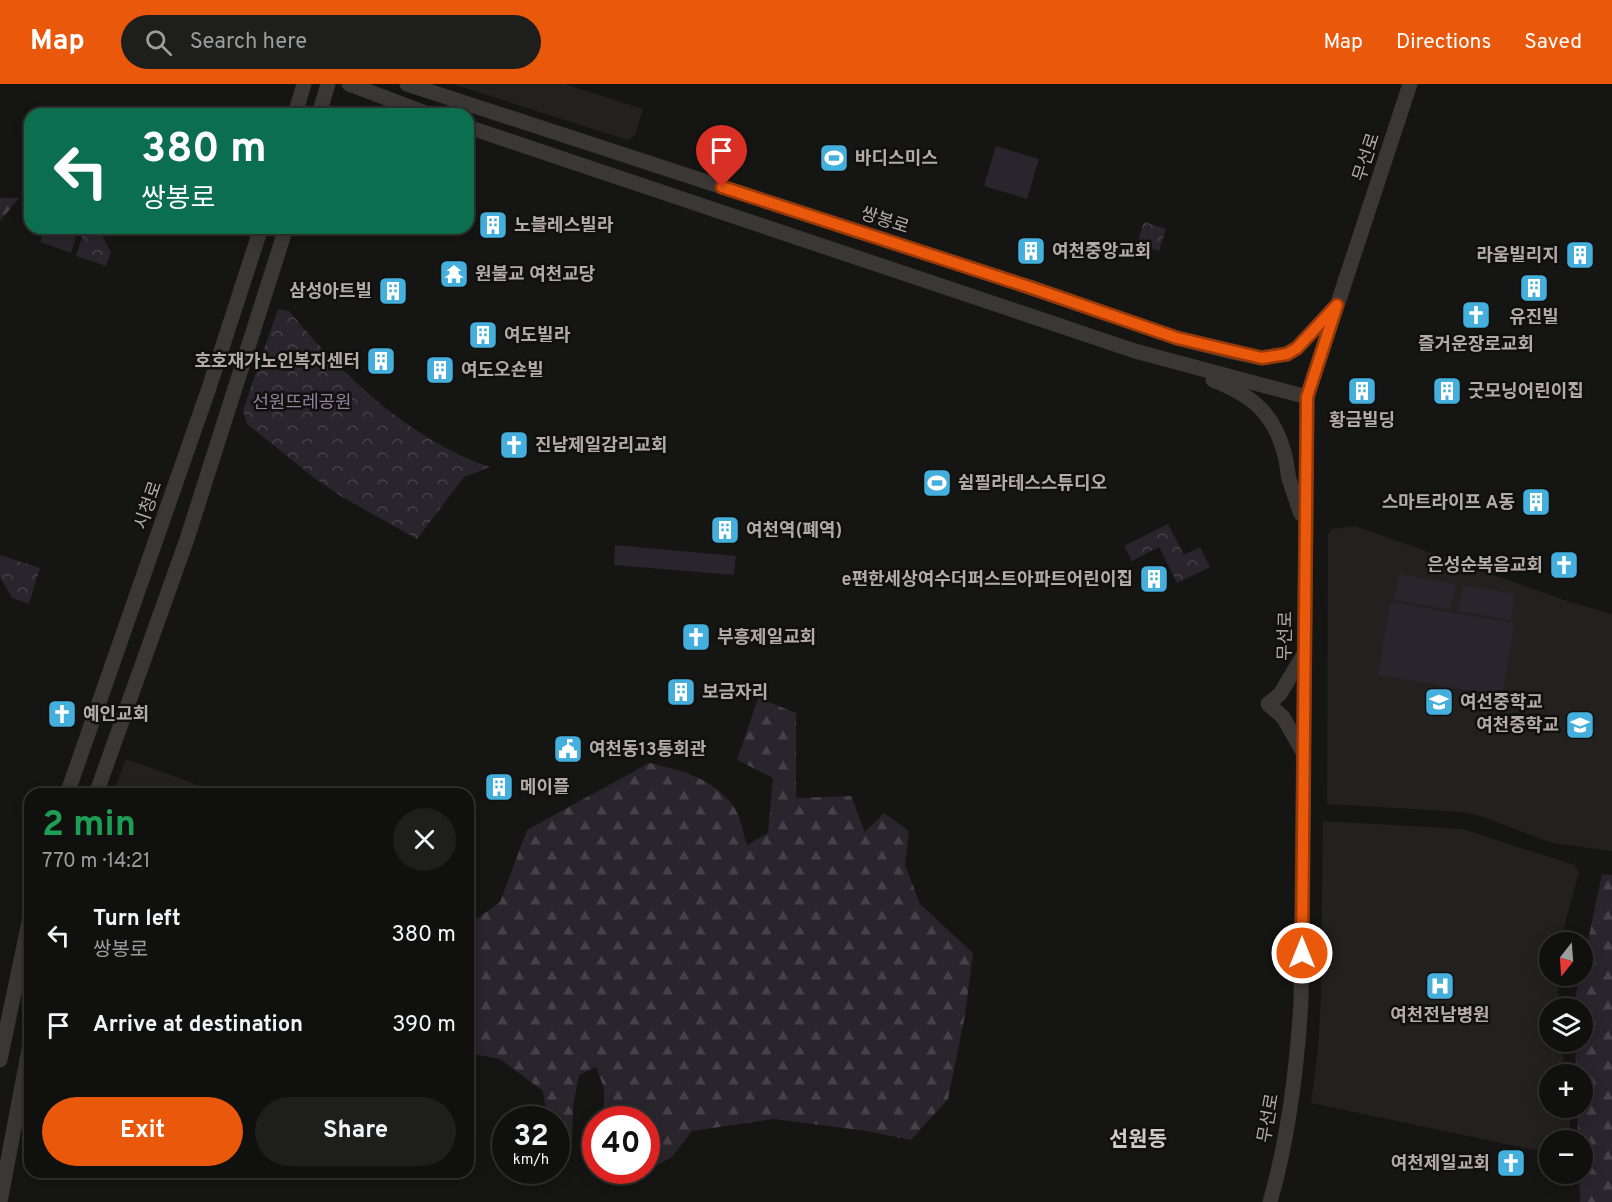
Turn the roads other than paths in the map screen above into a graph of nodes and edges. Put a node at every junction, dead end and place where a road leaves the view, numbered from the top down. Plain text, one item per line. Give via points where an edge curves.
1 (304, 84) edge
2 (328, 84) edge
3 (349, 84) edge
4 (407, 84) edge
5 (1410, 84) edge
6 (297, 108) edge
7 (321, 108) edge
8 (412, 108) edge
9 (474, 129) edge
10 (259, 234) edge
11 (284, 234) edge
12 (1032, 288) junction
13 (1337, 305) junction
14 (1024, 313) junction
15 (1134, 351) junction
16 (1307, 397) junction
17 (1306, 527) junction
18 (160, 531) junction
19 (187, 539) junction
20 (1304, 654) junction
21 (1304, 753) junction
22 (69, 788) edge
23 (98, 788) edge
24 (24, 945) edge
25 (0, 1059) edge
26 (24, 1062) edge
27 (24, 1073) edge
28 (0, 1202) edge
29 (1270, 1202) edge

1 - 6 street
2 - 7 street
3 - 8 street
4 - 12 street, 쌍봉로
5 - 13 street, 무선로
9 - 14 street
10 - 18 street, 시청로
11 - 19 street
12 - 13 street, 쌍봉로 via 1177,338 1262,358 1287,354 1297,348
12 - 14 street
13 - 16 street, 무선로
14 - 15 street
15 - 16 street
15 - 17 street via 1231,387 1262,408 1275,427
16 - 17 street, 무선로
17 - 20 street, 무선로
18 - 19 street
18 - 22 street, 시청로
19 - 23 street
20 - 21 street, 무선로
20 - 21 street via 1280,694 1268,704 1283,717
21 - 29 street, 무선로 via 1298,1055
24 - 25 street
25 - 26 street
27 - 28 street

